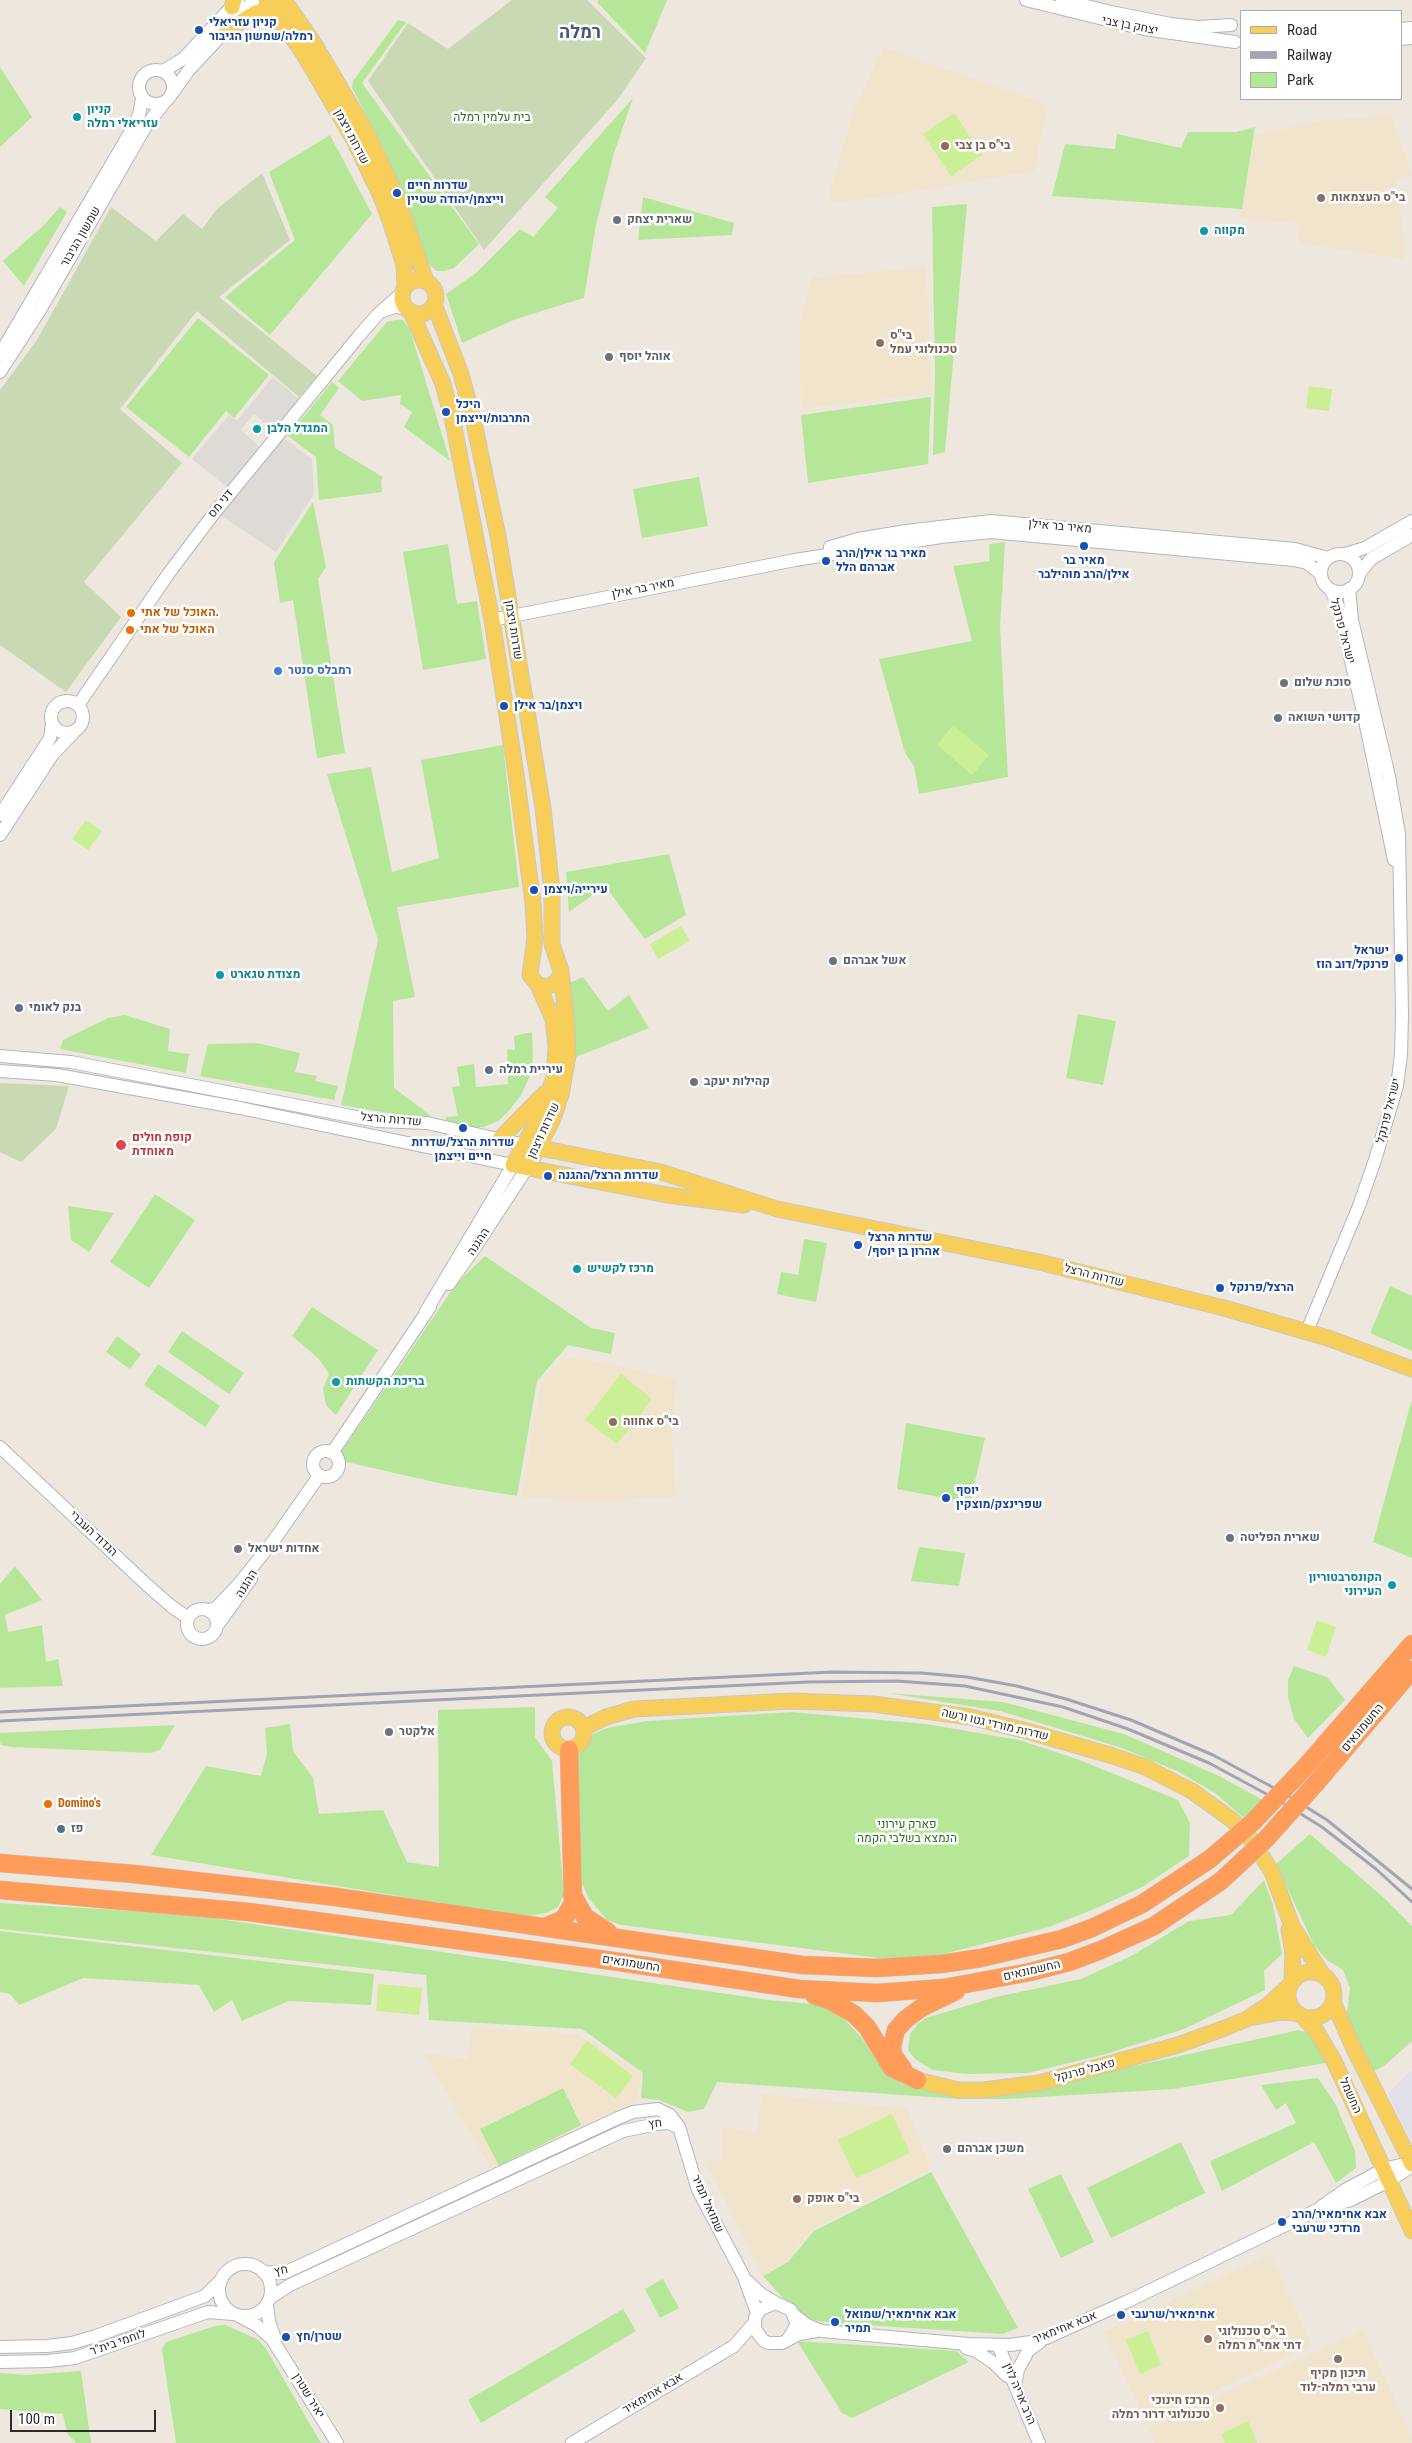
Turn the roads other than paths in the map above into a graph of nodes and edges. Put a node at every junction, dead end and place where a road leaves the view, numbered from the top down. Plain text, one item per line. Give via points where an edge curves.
1 (254, 0) edge
2 (266, 0) edge
3 (284, 0) edge
4 (1026, 0) edge
5 (1062, 0) edge
6 (235, 2) edge
7 (279, 20) junction
8 (1236, 21) edge
9 (226, 30) junction
10 (1238, 43) edge
11 (163, 71) junction
12 (142, 98) junction
13 (168, 99) junction
14 (426, 281) junction
15 (404, 290) junction
16 (434, 304) junction
17 (408, 310) junction
18 (378, 314) junction
19 (0, 354) edge
20 (0, 372) edge
21 (1412, 521) edge
22 (1412, 536) edge
23 (1346, 554) junction
24 (1328, 558) junction
25 (795, 560) junction
26 (1321, 574) junction
27 (1359, 574) junction
28 (1349, 589) junction
29 (1331, 590) junction
30 (510, 614) junction
31 (492, 620) junction
32 (78, 705) junction
33 (52, 724) junction
34 (73, 733) junction
35 (0, 815) edge
36 (0, 835) edge
37 (1398, 877) junction
38 (532, 964) junction
39 (559, 969) junction
40 (538, 985) junction
41 (0, 1056) edge
42 (0, 1071) edge
43 (554, 1078) junction
44 (500, 1139) junction
45 (532, 1146) junction
46 (520, 1166) junction
47 (777, 1209) junction
48 (1307, 1331) junction
49 (1409, 1369) edge
50 (0, 1447) edge
51 (332, 1453) junction
52 (319, 1476) junction
53 (274, 1540) junction
54 (209, 1610) junction
55 (188, 1618) junction
56 (217, 1626) junction
57 (1412, 1644) edge
58 (1412, 1670) edge
59 (584, 1728) junction
60 (569, 1750) junction
61 (0, 1863) edge
62 (0, 1890) edge
63 (572, 1894) junction
64 (1283, 1904) junction
65 (545, 1927) junction
66 (616, 1937) junction
67 (1322, 1974) junction
68 (1291, 1983) junction
69 (972, 1984) junction
70 (800, 1990) junction
71 (1333, 2002) junction
72 (1300, 2015) junction
73 (1247, 2018) junction
74 (917, 2080) junction
75 (679, 2127) junction
76 (1412, 2165) edge
77 (1386, 2175) junction
78 (1412, 2231) edge
79 (264, 2272) junction
80 (744, 2277) junction
81 (222, 2279) junction
82 (268, 2301) junction
83 (776, 2302) junction
84 (236, 2315) junction
85 (794, 2315) junction
86 (756, 2318) junction
87 (822, 2331) junction
88 (1046, 2338) junction
89 (788, 2339) junction
90 (768, 2343) junction
91 (949, 2343) junction
92 (998, 2345) junction
93 (734, 2346) junction
94 (0, 2347) edge
95 (279, 2348) junction
96 (0, 2362) edge
97 (1015, 2385) junction
98 (337, 2443) edge
99 (572, 2443) edge
100 (1040, 2443) edge

1 - 9 street, שמשון הגיבור
2 - 7 main road, שדרות ויצמן
3 - 14 main road, שדרות ויצמן via 367,133 396,195
4 - 10 street, יצחק בן צבי via 1144,30
5 - 8 street, יצחק בן צבי via 1171,24 1198,27
6 - 11 street via 183,59
7 - 9 main road via 264,12 256,13
7 - 15 main road, שדרות ויצמן via 328,93 383,201 404,265
8 - 10 street via 1230,34
9 - 13 street, שמשון הגיבור
11 - 12 street via 155,70 144,75 139,85
11 - 13 street via 171,79 173,90
12 - 13 street via 150,104
12 - 19 street, שמשון הגיבור via 133,126
13 - 20 street, שמשון הגיבור via 146,126
14 - 15 main road via 417,280
14 - 16 main road via 434,290
15 - 17 main road via 403,303
15 - 18 street, דני מס
16 - 17 main road via 421,314
16 - 30 main road, שדרות ויצמן via 461,374 474,423 498,536
17 - 18 street via 394,308
17 - 31 main road, שדרות ויצמן via 443,384 452,417
18 - 32 street, דני מס via 190,544
21 - 23 street via 1365,548
22 - 27 street via 1372,559
23 - 24 street
23 - 27 street via 1355,562
24 - 25 street, מאיר בר אילן via 1295,549 991,521 858,539
24 - 26 street
25 - 26 street, מאיר בר אילן via 991,532 1294,560 1307,563
25 - 30 street, מאיר בר אילן
26 - 29 street
27 - 28 street
28 - 29 street
28 - 37 street, ישראל פרנקל via 1352,620 1389,776 1399,834
29 - 37 street, ישראל פרנקל via 1338,606 1364,716
30 - 31 street, מאיר בר אילן
30 - 39 main road, שדרות ויצמן via 543,808 552,892 552,944
31 - 38 main road, שדרות ויצמן via 533,903
32 - 33 street via 70,701 58,703 52,712
32 - 34 street via 83,721
33 - 34 street via 61,732
33 - 35 street via 50,738
34 - 36 street via 53,754
37 - 48 street, ישראל פרנקל via 1402,1015 1397,1086 1359,1206
38 - 39 main road via 544,956 554,958
38 - 40 main road via 530,975
39 - 40 main road via 551,986
39 - 45 main road, שדרות ויצמן via 568,1056 561,1096
40 - 43 main road, שדרות ויצמן via 553,1019 556,1047
41 - 44 street, שדרות הרצל via 70,1062 377,1120 416,1121
42 - 46 street, שדרות הרצל via 57,1075 240,1108
43 - 44 main road via 538,1101
43 - 45 main road, שדרות ויצמן
44 - 45 street, שדרות הרצל
45 - 46 main road, שדרות ויצמן
45 - 47 main road, שדרות הרצל via 661,1172
46 - 47 main road, שדרות הרצל via 667,1195
46 - 51 street, ההגנה via 466,1262 425,1313
47 - 48 main road, שדרות הרצל via 1046,1264
48 - 49 main road, שדרות הרצל
50 - 55 street, הגדוד העברי via 146,1585
51 - 52 street via 338,1462 337,1470 327,1478
51 - 52 street via 322,1452 315,1457 313,1469
52 - 53 street, ההגנה
53 - 54 street, ההגנה via 226,1599
53 - 56 street, ההגנה via 245,1590
54 - 55 street via 195,1610
54 - 56 street via 216,1617
55 - 56 street via 188,1631 199,1639 209,1638
57 - 66 highway, החשמונאים, bridge via 1253,1822 1210,1859 1142,1904 1092,1928 1025,1948 941,1964 877,1968 802,1966
58 - 69 highway, החשמונאים, bridge via 1267,1838 1221,1881 1154,1926 1101,1950 1038,1970
59 - 60 main road via 582,1743
59 - 60 main road via 574,1718 564,1718 555,1723 552,1733 555,1743
59 - 64 main road, שדרות מורדי גטו ורשה via 606,1717 634,1710 792,1701 911,1708 1027,1730 1144,1767 1171,1779 1212,1805 1232,1820 1263,1855
60 - 63 highway
61 - 65 highway, החשמונאים via 327,1896
62 - 70 highway, החשמונאים via 248,1912
63 - 65 highway via 573,1903 564,1919
63 - 66 highway via 585,1917
64 - 67 main road, שדרות מורדי גטו ורשה via 1304,1948
64 - 68 main road, שדרות מורדי גטו ורשה via 1293,1947
65 - 66 highway, החשמונאים
67 - 68 main road via 1301,1974
67 - 71 main road via 1332,1986
68 - 72 main road via 1288,1998
68 - 73 main road, פאבל פרנקל via 1267,2006
69 - 70 highway, החשמונאים via 913,1992
69 - 74 highway via 922,2008 896,2030 893,2055
70 - 74 highway via 829,2000 854,2014 867,2028 892,2068
71 - 72 main road via 1324,2014 1310,2018
71 - 76 main road, החשמל
72 - 73 main road, פאבל פרנקל via 1281,2012
72 - 77 main road, החשמל via 1326,2046
73 - 74 main road, פאבל פרנקל via 1178,2045 1039,2083 958,2090
75 - 79 street, חץ via 670,2115 658,2108 633,2112 284,2273
75 - 80 street, שמואל תמיר via 698,2190
75 - 82 street, חץ via 663,2123 623,2131 290,2285
76 - 77 street, אבא אחימאיר via 1395,2166
77 - 78 main road, החשמל
77 - 88 street, אבא אחימאיר via 1345,2190 1317,2210
79 - 81 street via 242,2264 227,2272
79 - 82 street via 270,2284
80 - 83 street, שמואל תמיר via 761,2294
80 - 86 street, שמואל תמיר
81 - 84 street via 219,2295
81 - 94 street, לוחמי בית"ר via 205,2296 88,2338 47,2346
82 - 84 street via 254,2314
82 - 95 street, יאיר שטרן via 269,2321
83 - 85 street via 787,2306
83 - 86 street via 765,2305
84 - 95 street, יאיר שטרן via 264,2331
84 - 96 street, לוחמי בית"ר via 208,2312 75,2358
85 - 87 street, אבא אחימאיר
85 - 89 street via 795,2328
86 - 90 street via 758,2335
86 - 93 street, אבא אחימאיר
87 - 89 street via 803,2332
87 - 91 street, אבא אחימאיר
88 - 92 street, אבא אחימאיר
88 - 97 street via 1028,2351 1018,2370
89 - 90 street
90 - 93 street, אבא אחימאיר
91 - 92 street, אבא אחימאיר
91 - 97 street via 976,2351 1002,2370
92 - 97 street, הרב אריה לוין
93 - 99 street, אבא אחימאיר
95 - 98 street, יאיר שטרן
97 - 100 street, הרב אריה לוין

